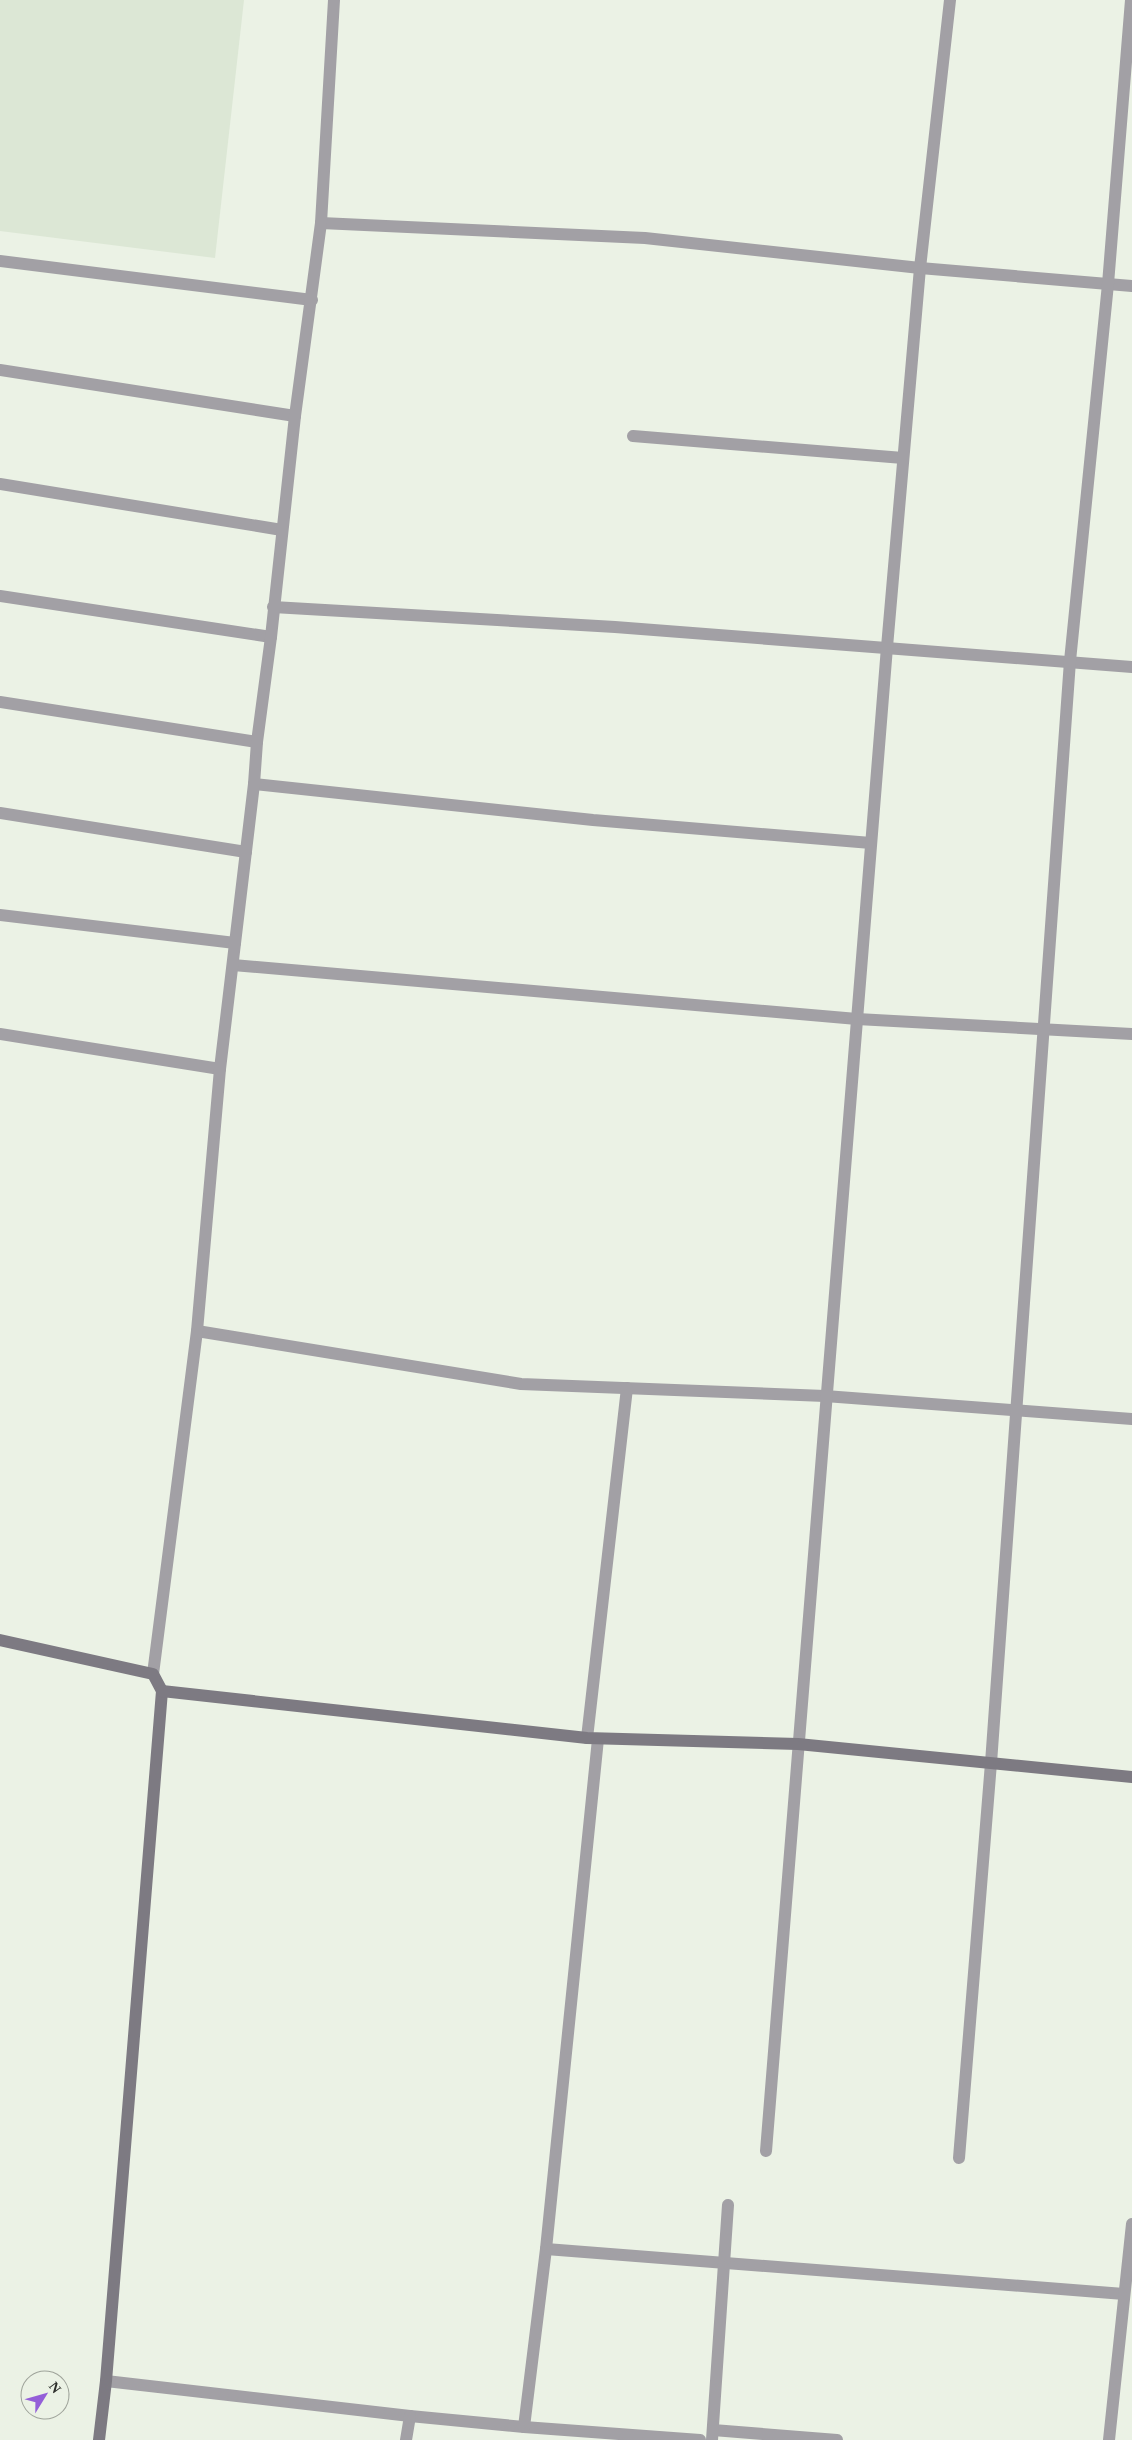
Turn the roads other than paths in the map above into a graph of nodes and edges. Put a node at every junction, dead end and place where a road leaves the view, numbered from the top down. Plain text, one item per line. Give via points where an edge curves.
1 (334, 0) edge
2 (950, 0) edge
3 (1131, 0) edge
4 (321, 224) junction
5 (0, 261) edge
6 (920, 268) junction
7 (1108, 284) junction
8 (1132, 286) edge
9 (312, 300) junction
10 (0, 370) edge
11 (295, 416) junction
12 (633, 436) dead end
13 (903, 458) junction
14 (0, 484) edge
15 (282, 530) junction
16 (0, 596) edge
17 (274, 607) junction
18 (271, 637) junction
19 (886, 647) junction
20 (1070, 661) junction
21 (1132, 667) edge
22 (0, 702) edge
23 (257, 742) junction
24 (254, 784) junction
25 (0, 813) edge
26 (871, 843) junction
27 (246, 852) junction
28 (0, 915) edge
29 (235, 943) junction
30 (233, 965) junction
31 (858, 1019) junction
32 (1042, 1028) junction
33 (0, 1034) edge
34 (1132, 1034) edge
35 (220, 1069) junction
36 (197, 1331) junction
37 (627, 1388) junction
38 (825, 1396) junction
39 (1016, 1409) junction
40 (1132, 1418) edge
41 (0, 1640) edge
42 (152, 1674) junction
43 (162, 1691) junction
44 (592, 1739) junction
45 (798, 1744) junction
46 (991, 1763) junction
47 (1132, 1777) edge
48 (766, 2151) dead end
49 (960, 2158) dead end
50 (728, 2205) dead end
51 (1132, 2224) edge
52 (546, 2249) junction
53 (724, 2263) junction
54 (1124, 2294) junction
55 (106, 2381) junction
56 (410, 2416) junction
57 (524, 2427) junction
58 (713, 2435) edge
59 (99, 2440) edge
60 (406, 2440) edge
61 (700, 2440) edge
62 (837, 2440) edge
63 (1109, 2440) edge

1 - 4 street
2 - 6 street
3 - 7 street
4 - 6 street via 645,238
4 - 9 street
5 - 9 street
6 - 7 street
6 - 13 street
7 - 8 street
7 - 20 street
9 - 11 street
10 - 11 street
11 - 15 street
12 - 13 street
13 - 19 street
14 - 15 street
15 - 17 street
16 - 18 street
17 - 18 street
17 - 19 street
18 - 23 street
19 - 20 street
19 - 26 street
20 - 21 street
20 - 32 street
22 - 23 street
23 - 24 street
24 - 26 street via 593,820
24 - 27 street
25 - 27 street
26 - 31 street
27 - 29 street
28 - 29 street
29 - 30 street
30 - 31 street
30 - 35 street
31 - 32 street
31 - 38 street
32 - 34 street
32 - 39 street
33 - 35 street
35 - 36 street
36 - 37 street via 521,1384
36 - 42 street
37 - 38 street
37 - 44 street
38 - 39 street
38 - 45 street
39 - 40 street
39 - 46 street
41 - 42 street
42 - 43 street
43 - 44 street
43 - 55 street
44 - 45 street
44 - 52 street
45 - 46 street
45 - 48 street
46 - 47 street
46 - 49 street
50 - 53 street
51 - 54 street
52 - 53 street
52 - 57 street
53 - 54 street
53 - 58 street
54 - 63 street
55 - 56 street
55 - 59 street
56 - 57 street
56 - 60 street
57 - 61 street
58 - 62 street

